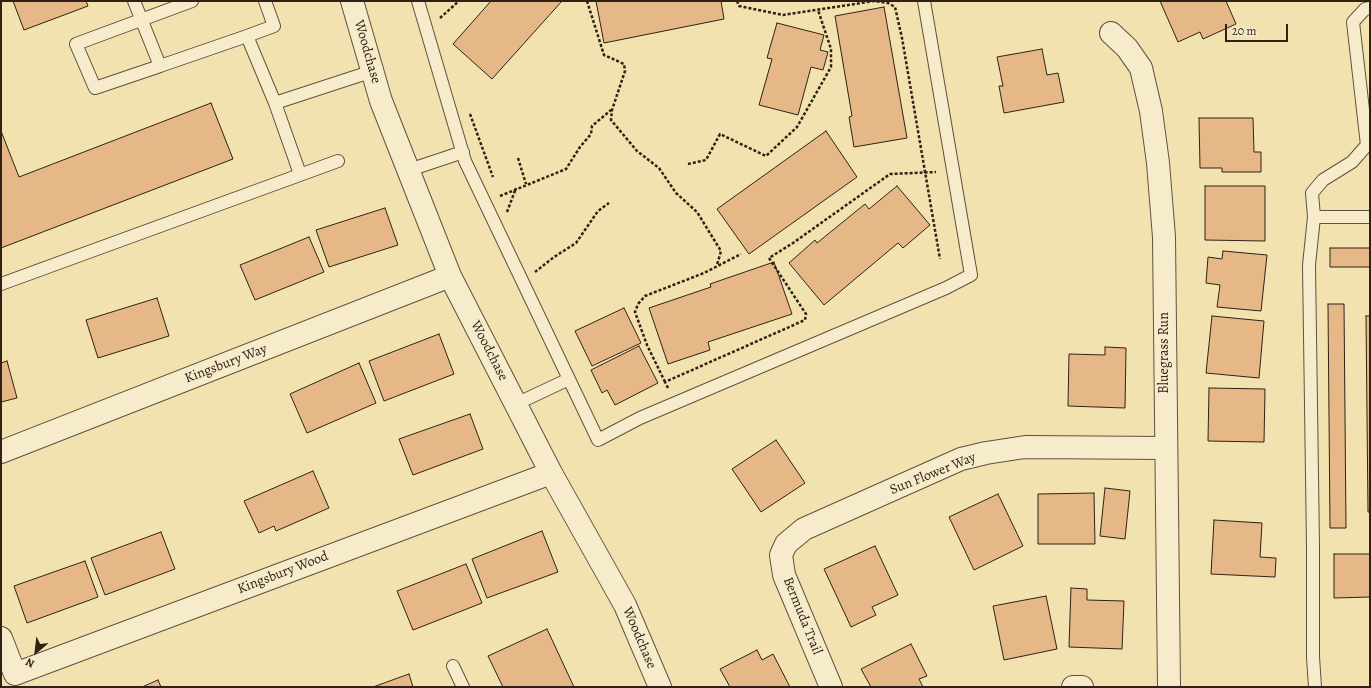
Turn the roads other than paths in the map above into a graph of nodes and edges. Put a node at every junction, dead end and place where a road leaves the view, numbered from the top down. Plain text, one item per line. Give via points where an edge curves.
1 (134, 1) edge
2 (192, 1) edge
3 (265, 1) edge
4 (352, 1) edge
5 (418, 1) edge
6 (924, 1) edge
7 (1370, 8) edge
8 (141, 19) junction
9 (1111, 32) dead end
10 (247, 36) junction
11 (160, 66) junction
12 (373, 71) junction
13 (276, 103) junction
14 (463, 152) junction
15 (338, 161) dead end
16 (408, 170) junction
17 (300, 174) junction
18 (1314, 217) junction
19 (1370, 217) edge
20 (450, 276) junction
21 (1, 284) edge
22 (569, 379) junction
23 (516, 404) junction
24 (1165, 448) junction
25 (1, 452) edge
26 (551, 473) junction
27 (786, 544) joint
28 (1, 638) edge
29 (453, 666) dead end
30 (463, 687) edge
31 (660, 687) edge
32 (831, 687) edge
33 (1073, 687) edge
34 (1082, 687) edge
35 (1169, 687) edge
36 (1315, 687) edge

1 - 8 lane
2 - 8 lane
3 - 10 lane via 274,26
4 - 12 street, Woodchase
5 - 14 lane
6 - 22 lane via 971,275 946,288 640,418 598,440
7 - 18 lane via 1353,22 1367,145 1352,162 1323,180 1312,193
8 - 11 lane
8 - 11 lane via 76,44 95,88
9 - 24 street, Bluegrass Run via 1127,48 1141,68 1158,163 1164,237
10 - 11 lane
10 - 13 lane
12 - 13 lane
12 - 16 street, Woodchase via 381,100
13 - 17 lane
14 - 16 lane
14 - 22 lane
15 - 17 lane
16 - 20 street, Woodchase
17 - 21 lane
18 - 19 lane
18 - 36 lane via 1309,265
20 - 23 street, Woodchase
20 - 25 street, Kingsbury Way
22 - 23 lane
23 - 26 street, Woodchase
24 - 27 street, Sun Flower Way via 1025,447 968,458 804,529
24 - 35 street, Bluegrass Run
26 - 28 street, Kingsbury Wood via 15,674
26 - 31 street, Woodchase via 625,605
27 - 32 street, Bermuda Trail via 781,554 784,575
29 - 30 lane
33 - 34 street

